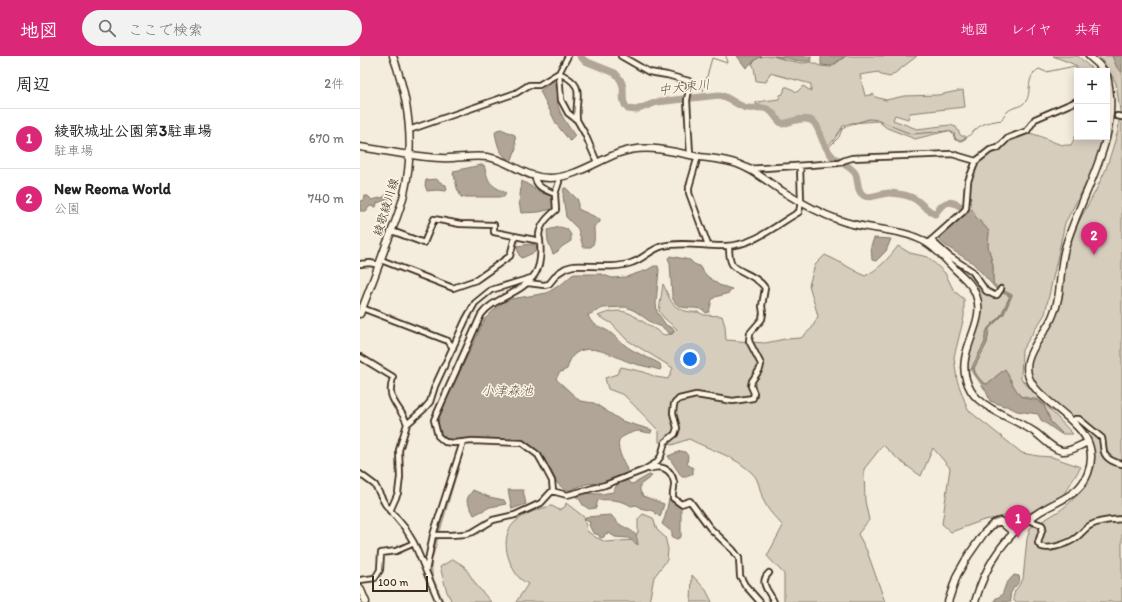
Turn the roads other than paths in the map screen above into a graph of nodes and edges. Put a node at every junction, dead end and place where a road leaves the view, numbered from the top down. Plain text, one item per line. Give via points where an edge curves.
1 (392, 56) edge
2 (568, 56) edge
3 (621, 56) edge
4 (1089, 56) edge
5 (1101, 68) edge
6 (560, 72) junction
7 (1110, 83) edge
8 (1074, 102) edge
9 (1118, 118) edge
10 (577, 120) junction
11 (410, 130) junction
12 (1114, 132) dead end
13 (360, 147) edge
14 (690, 154) junction
15 (410, 155) junction
16 (698, 156) junction
17 (976, 161) junction
18 (598, 162) junction
19 (800, 166) junction
20 (748, 168) junction
21 (535, 176) junction
22 (558, 177) junction
23 (555, 194) junction
24 (801, 202) junction
25 (392, 231) junction
26 (515, 237) junction
27 (540, 241) junction
28 (929, 242) junction
29 (708, 245) junction
30 (729, 246) junction
31 (380, 262) junction
32 (360, 264) edge
33 (533, 278) junction
34 (528, 283) junction
35 (1001, 289) dead end
36 (361, 311) edge
37 (453, 348) junction
38 (360, 357) edge
39 (1073, 421) junction
40 (407, 424) junction
41 (463, 442) junction
42 (1088, 442) junction
43 (1122, 464) edge
44 (644, 470) junction
45 (360, 474) edge
46 (554, 491) junction
47 (390, 511) junction
48 (1122, 519) edge
49 (1028, 520) junction
50 (1013, 532) junction
51 (433, 536) junction
52 (414, 543) junction
53 (426, 571) junction
54 (769, 573) dead end
55 (360, 580) edge
56 (360, 588) edge
57 (366, 602) edge
58 (439, 602) edge
59 (760, 602) edge
60 (774, 602) edge
61 (948, 602) edge
62 (976, 602) edge

1 - 11 street, 綾歌綾川線 via 406,102
2 - 6 street
3 - 14 street via 649,72 689,81 687,98
4 - 5 street
6 - 10 street via 561,100 568,113
6 - 10 street via 575,82 578,90
6 - 11 street via 539,85 529,85 516,93
7 - 9 street
8 - 17 street via 1035,119 1027,131 1008,138 998,148 990,150
10 - 18 street
11 - 15 street, 綾歌綾川線
12 - 39 street via 1103,168 1065,246 1054,314 1030,355 1027,368 1029,379 1038,391
13 - 15 street
14 - 16 street
14 - 18 street via 646,148 627,150
15 - 21 street via 490,158
15 - 25 street, 綾歌綾川線 via 404,192
16 - 20 street via 729,161
16 - 29 street via 689,193
17 - 19 street via 952,154 852,158 841,162
17 - 28 street via 968,181 965,210
18 - 22 street
19 - 20 street
19 - 24 street
20 - 24 street
21 - 22 street
21 - 23 street via 538,185
22 - 23 street
23 - 27 street via 556,210 546,219 539,236
24 - 28 street via 844,223 914,236
24 - 30 street via 800,212 780,225 749,241
25 - 26 street via 424,243 434,219 460,224 494,225 494,232
25 - 31 street, 綾歌綾川線
26 - 27 street
26 - 31 street via 510,256 476,280 453,288
27 - 33 street via 541,254
28 - 35 street via 972,271 986,291 994,295
28 - 42 street via 968,282 977,297 978,316 966,350 964,365 966,379 974,395 985,405 1026,426 1054,448 1068,450
29 - 30 street
29 - 34 street via 663,246 632,263 619,266 573,266 558,273 549,284
30 - 44 street via 730,260 734,267 762,283 765,288 762,319 753,327 749,341 761,364 752,381 753,398 733,401 696,395 680,399 674,404 673,413 677,428 675,434 665,442 660,459
31 - 32 street
31 - 36 street, 綾歌綾川線
33 - 34 street
33 - 37 street via 491,290 475,303
34 - 41 street via 484,311 434,420 438,436 444,442
36 - 37 street via 448,341
37 - 40 street via 430,402
38 - 40 street via 393,377 390,392
39 - 42 street
39 - 43 street via 1075,418 1079,419 1102,438 1106,456
40 - 47 street via 399,450 398,493
41 - 46 street via 522,443 538,455 552,481
41 - 51 street
42 - 49 street via 1090,466 1079,488
44 - 46 street via 605,485 567,495
44 - 59 street via 666,468 674,482 673,498 682,504 690,501 710,528 733,550 740,561 739,572 745,585
45 - 47 street via 375,484
46 - 51 street via 541,503 514,515 493,520 473,532
47 - 52 street
48 - 49 street via 1092,524 1071,541 1049,548 1042,548 1038,543 1042,525
49 - 50 street
50 - 61 street via 1000,522 993,524 984,533 957,574
50 - 62 street via 984,574
51 - 53 street
52 - 53 street
52 - 55 street via 396,551 381,553 380,570 375,578
53 - 58 street
54 - 60 street via 764,577 764,581
56 - 57 street

